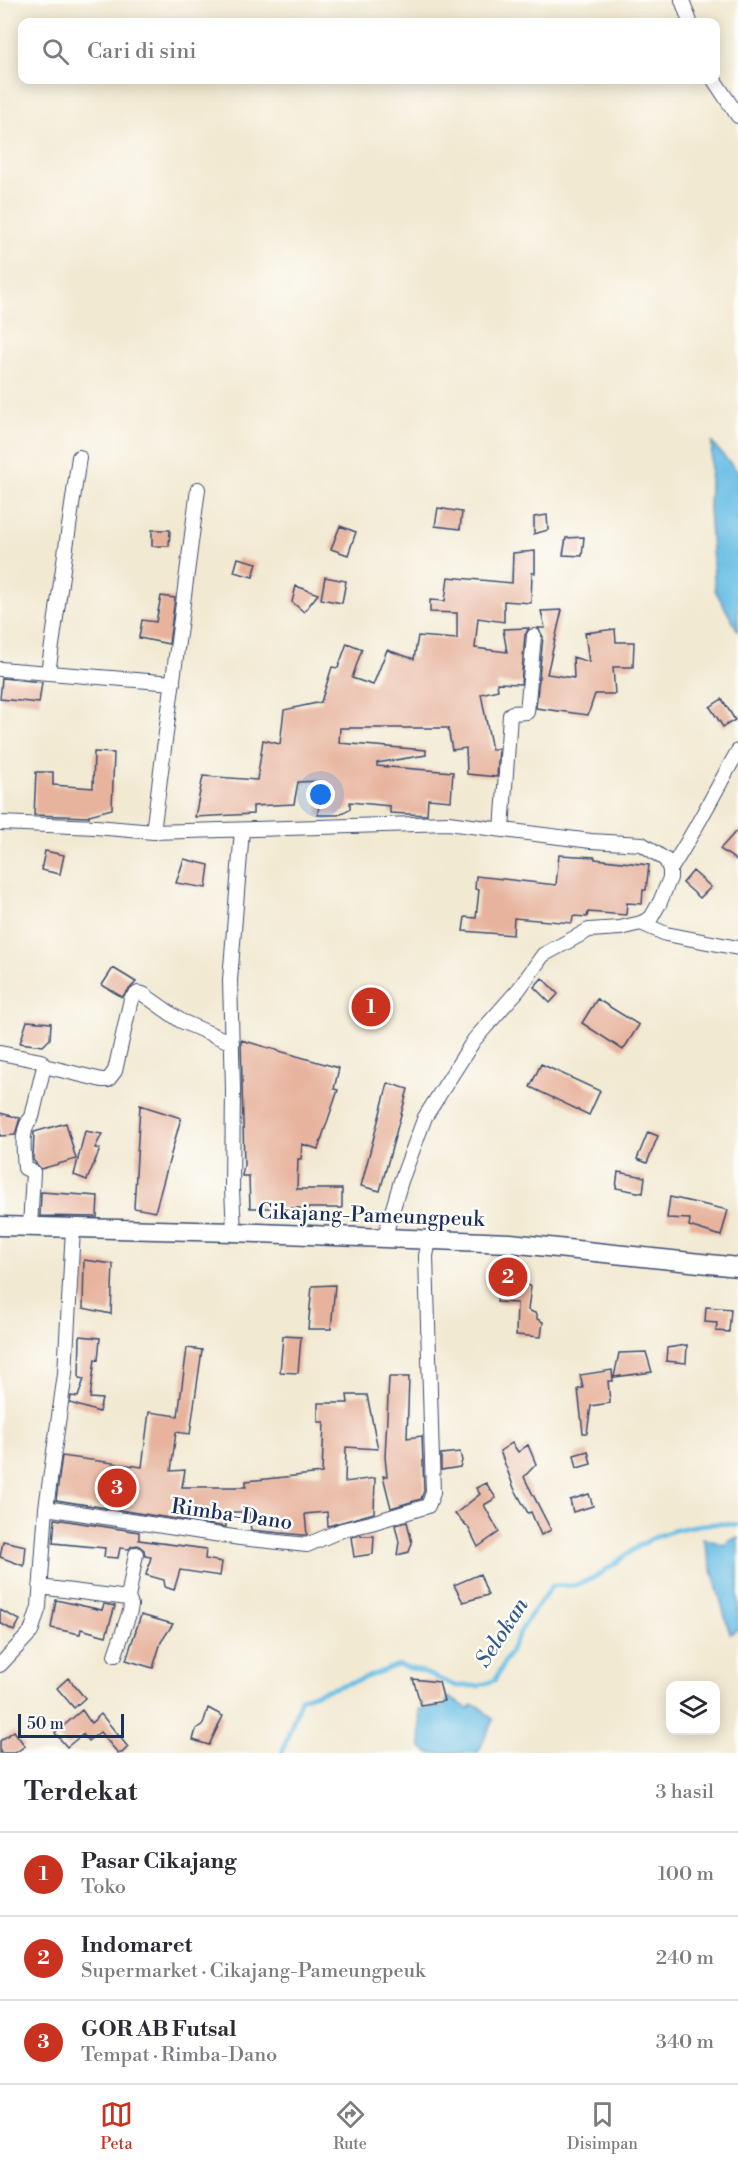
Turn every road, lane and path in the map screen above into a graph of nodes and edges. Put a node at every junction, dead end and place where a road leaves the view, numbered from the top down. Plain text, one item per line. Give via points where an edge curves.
1 (682, 0) edge
2 (689, 18) edge
3 (717, 84) edge
4 (738, 116) edge
5 (79, 457) dead end
6 (198, 489) dead end
7 (534, 636) dead end
8 (0, 669) edge
9 (48, 673) junction
10 (173, 683) junction
11 (738, 751) edge
12 (0, 823) edge
13 (242, 830) junction
14 (502, 830) junction
15 (153, 832) junction
16 (670, 870) junction
17 (641, 923) junction
18 (738, 948) edge
19 (232, 1043) junction
20 (0, 1053) edge
21 (44, 1066) junction
22 (0, 1227) edge
23 (30, 1228) junction
24 (73, 1230) junction
25 (234, 1232) junction
26 (384, 1239) junction
27 (429, 1240) junction
28 (738, 1267) edge
29 (46, 1509) junction
30 (136, 1554) dead end
31 (40, 1587) junction
32 (128, 1599) junction
33 (115, 1655) dead end
34 (0, 1665) edge

1 - 2 street
3 - 4 street
5 - 9 street
6 - 10 street
7 - 14 street via 527,712 510,715
8 - 9 street
9 - 10 street
10 - 15 street
11 - 16 street
12 - 15 street
13 - 14 street via 448,823
13 - 15 street
13 - 19 street via 230,980
14 - 16 street via 642,844 666,860
16 - 17 street via 660,902 651,918
17 - 18 street via 666,934
17 - 26 street via 589,930 543,955 474,1041 425,1117
19 - 21 street via 182,1021 138,993 131,999 115,1071 108,1080
19 - 25 street
20 - 21 street via 41,1061
21 - 23 street via 24,1144 25,1168 33,1172
22 - 23 main road, Cikajang-Pameungpeuk
23 - 24 main road, Cikajang-Pameungpeuk
24 - 25 main road, Cikajang-Pameungpeuk
24 - 29 street via 65,1374
25 - 26 main road, Cikajang-Pameungpeuk
26 - 27 main road, Cikajang-Pameungpeuk
27 - 28 main road, Cikajang-Pameungpeuk via 510,1243
27 - 29 street, Rimba-Dano via 426,1256 433,1493 428,1506 342,1530 307,1545
29 - 31 street
30 - 32 street
31 - 32 street
31 - 34 street via 39,1608 31,1632
32 - 33 street via 130,1611

